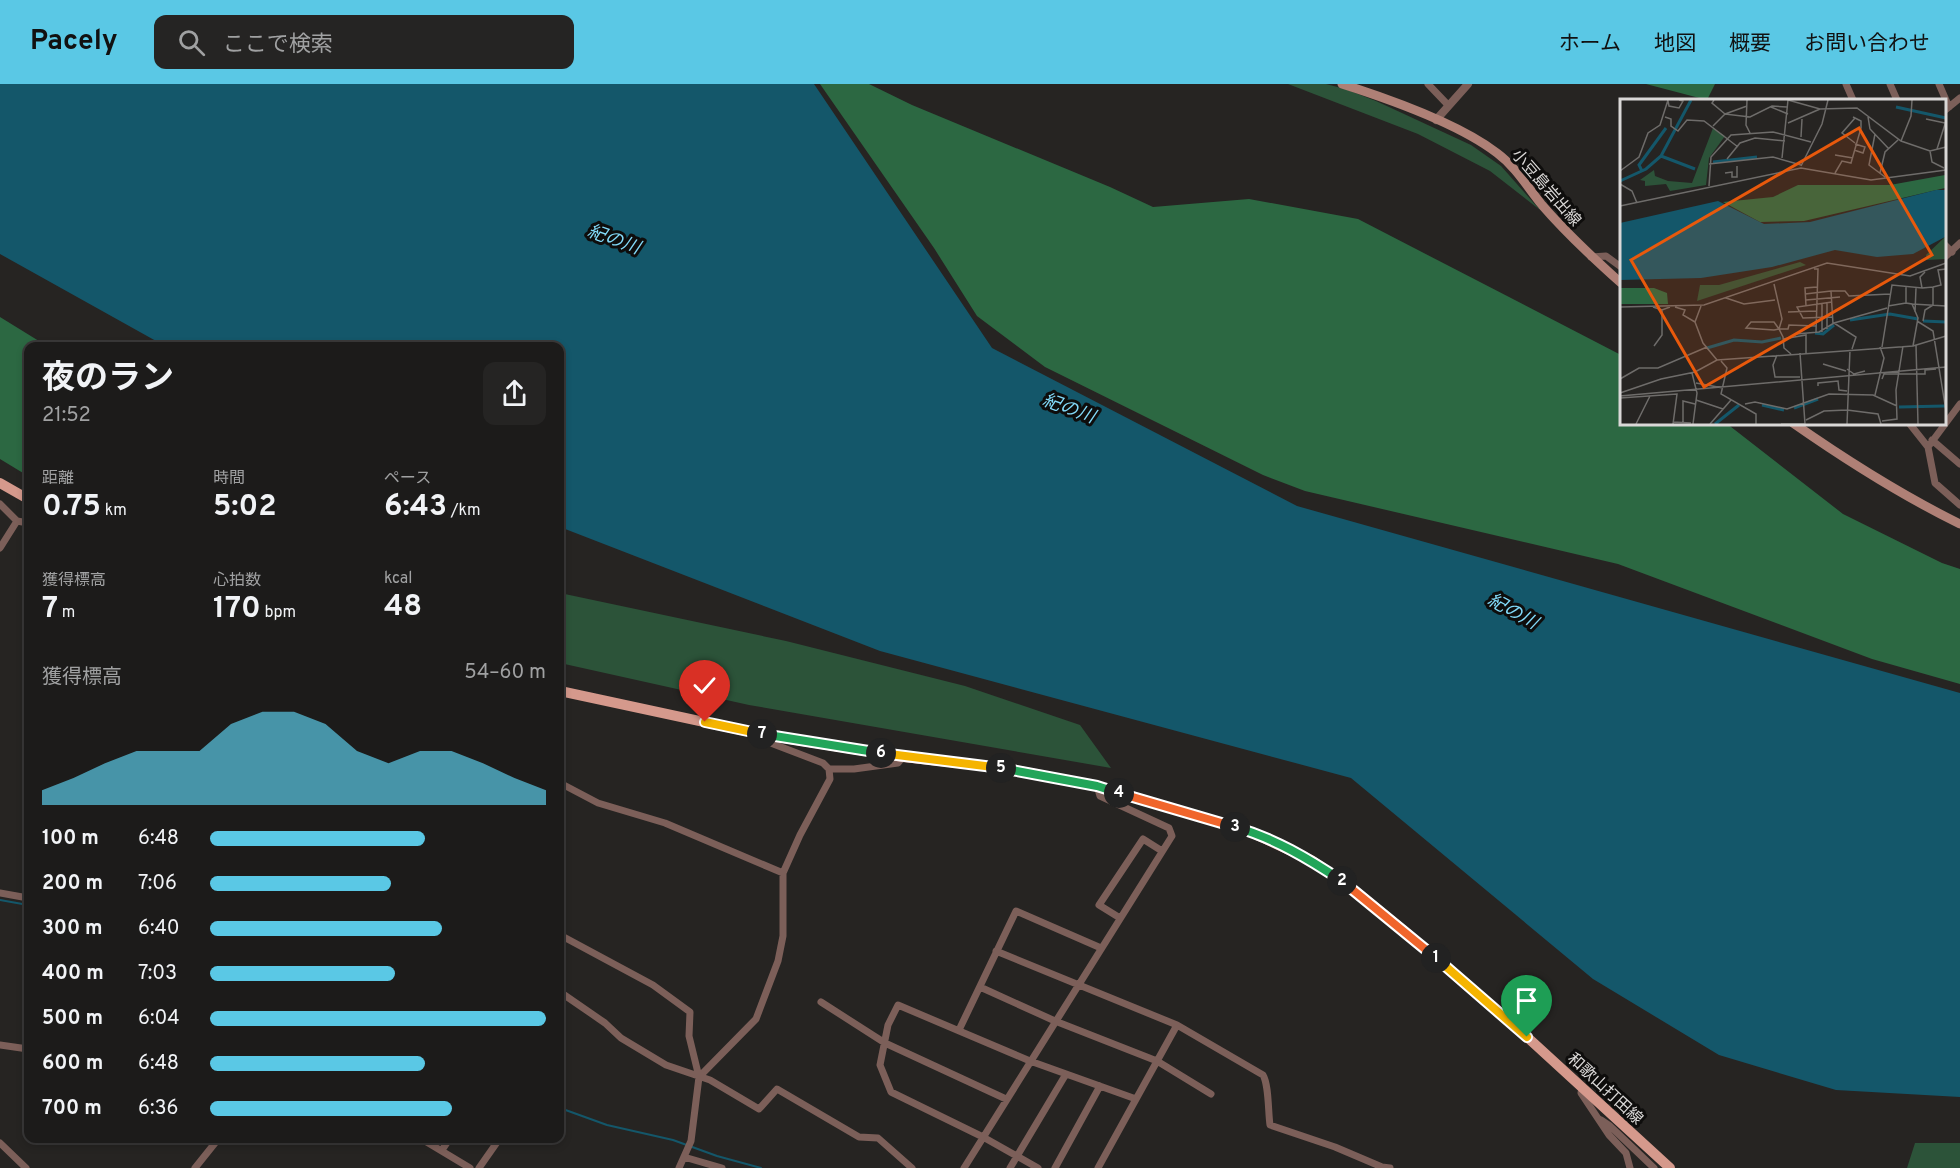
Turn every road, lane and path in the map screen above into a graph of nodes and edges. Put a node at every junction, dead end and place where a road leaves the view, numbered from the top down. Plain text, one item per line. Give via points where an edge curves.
1 (1342, 84) edge
2 (1428, 84) edge
3 (1468, 84) edge
4 (1846, 84) edge
5 (1890, 84) edge
6 (1939, 84) edge
7 (1960, 98) edge
8 (1853, 99) edge
9 (1896, 99) edge
10 (1943, 99) edge
11 (1448, 105) junction
12 (1946, 109) edge
13 (1436, 120) junction
14 (1960, 243) edge
15 (1945, 245) edge
16 (1952, 252) junction
17 (1591, 257) junction
18 (1945, 257) edge
19 (1620, 266) edge
20 (1620, 282) edge
21 (1959, 407) edge
22 (1793, 424) edge
23 (1910, 424) edge
24 (1930, 443) junction
25 (1960, 464) edge
26 (0, 483) edge
27 (24, 497) edge
28 (0, 504) edge
29 (1960, 506) edge
30 (17, 521) junction
31 (24, 523) edge
32 (1960, 524) edge
33 (0, 548) edge
34 (564, 692) edge
35 (765, 735) junction
36 (903, 757) junction
37 (829, 769) junction
38 (564, 785) edge
39 (1097, 786) junction
40 (1162, 851) junction
41 (783, 873) junction
42 (0, 892) edge
43 (24, 897) edge
44 (1120, 918) junction
45 (564, 937) edge
46 (1101, 948) junction
47 (996, 951) junction
48 (1078, 985) junction
49 (980, 987) junction
50 (564, 995) edge
51 (821, 1002) dead end
52 (1055, 1021) junction
53 (1177, 1025) junction
54 (959, 1030) junction
55 (885, 1043) junction
56 (0, 1045) edge
57 (24, 1048) edge
58 (1030, 1061) junction
59 (1157, 1061) junction
60 (1066, 1074) junction
61 (699, 1077) junction
62 (1100, 1086) junction
63 (1583, 1087) junction
64 (1211, 1094) dead end
65 (1006, 1099) junction
66 (1136, 1099) junction
67 (1600, 1120) junction
68 (983, 1137) junction
69 (0, 1143) edge
70 (215, 1143) edge
71 (429, 1143) edge
72 (447, 1143) edge
73 (496, 1143) edge
74 (442, 1150) junction
75 (686, 1154) junction
76 (1017, 1156) junction
77 (26, 1168) edge
78 (195, 1168) edge
79 (470, 1168) edge
80 (479, 1168) edge
81 (679, 1168) edge
82 (722, 1168) edge
83 (912, 1168) edge
84 (964, 1168) edge
85 (1010, 1168) edge
86 (1038, 1168) edge
87 (1055, 1168) edge
88 (1098, 1168) edge
89 (1390, 1168) edge
90 (1630, 1168) edge
91 (1654, 1168) edge
92 (1670, 1168) edge

1 - 13 main road, 小豆島岩出線
2 - 11 street
3 - 11 street
4 - 8 street
5 - 9 street
6 - 10 street
7 - 12 street
11 - 13 street
13 - 17 main road, 小豆島岩出線 via 1498,153
14 - 16 street
15 - 16 street
16 - 18 street
17 - 19 street via 1606,256
17 - 20 main road, 小豆島岩出線
21 - 24 street
22 - 32 main road via 1853,464
23 - 24 street
24 - 25 street
24 - 29 street via 1935,483
26 - 27 main road
28 - 30 street
30 - 31 street
30 - 33 street
34 - 35 main road, 和歌山打田線
35 - 36 main road, 和歌山打田線
35 - 37 street via 768,742 823,763
36 - 37 street via 898,763
36 - 39 main road, 和歌山打田線 via 1004,768
37 - 41 street via 830,779
38 - 41 street via 598,803 665,822
39 - 40 street via 1100,796 1169,828 1172,836
39 - 63 main road, 和歌山打田線 via 1248,831 1311,860 1403,930
40 - 44 street
40 - 44 street via 1143,839 1099,905
41 - 61 street via 783,936 756,1019
42 - 43 street
44 - 46 street
45 - 61 street via 653,985 690,1012 689,1035
46 - 47 street via 1016,911
46 - 48 street
47 - 48 street
47 - 49 street
48 - 52 street
48 - 53 street
49 - 52 street
49 - 54 street
50 - 61 street via 621,1038 666,1065
51 - 55 street
52 - 58 street
52 - 59 street
53 - 59 street
53 - 89 street via 1263,1075 1270,1125
54 - 55 street via 898,1005
54 - 58 street
55 - 65 street
55 - 68 street via 879,1065 891,1092
56 - 57 street
58 - 60 street
58 - 65 street
59 - 64 street
59 - 66 street
60 - 62 street
60 - 76 street
61 - 75 street
61 - 83 street via 759,1110 777,1089 859,1137 878,1138
62 - 66 street
62 - 87 street
63 - 67 street via 1581,1093
63 - 92 main road, 和歌山打田線
65 - 68 street
66 - 88 street
67 - 90 street via 1626,1153
67 - 91 street
68 - 76 street
68 - 84 street
69 - 77 street
70 - 78 street
71 - 74 street
72 - 74 street
73 - 80 street
74 - 79 street
75 - 81 street
75 - 82 street
76 - 85 street
76 - 86 street

